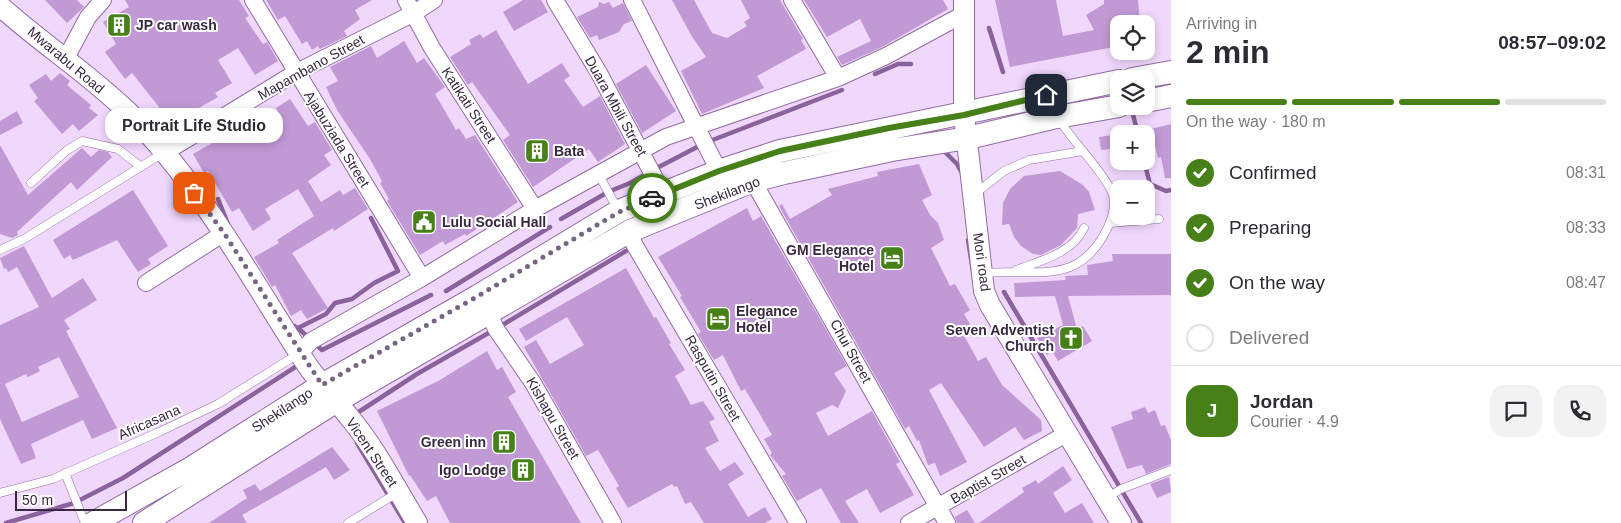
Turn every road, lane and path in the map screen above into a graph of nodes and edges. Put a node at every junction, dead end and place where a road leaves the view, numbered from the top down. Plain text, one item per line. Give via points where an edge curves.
1 (103, 0) edge
2 (252, 0) edge
3 (434, 0) edge
4 (555, 0) edge
5 (632, 0) edge
6 (792, 0) edge
7 (0, 6) edge
8 (410, 6) edge
9 (964, 7) edge
10 (66, 58) junction
11 (1171, 72) edge
12 (296, 73) junction
13 (1155, 75) edge
14 (838, 78) junction
15 (1110, 83) edge
16 (1171, 96) edge
17 (1155, 99) edge
18 (1110, 108) edge
19 (964, 115) junction
20 (1058, 117) junction
21 (697, 125) junction
22 (968, 138) junction
23 (642, 150) junction
24 (1083, 151) junction
25 (164, 152) junction
26 (141, 167) junction
27 (719, 171) junction
28 (599, 175) junction
29 (754, 181) junction
30 (31, 184) dead end
31 (1110, 188) edge
32 (729, 191) junction
33 (662, 194) junction
34 (974, 195) junction
35 (535, 209) junction
36 (619, 212) junction
37 (674, 214) junction
38 (1155, 219) edge
39 (1159, 219) dead end
40 (1110, 223) edge
41 (1084, 228) dead end
42 (630, 231) junction
43 (224, 233) junction
44 (0, 250) edge
45 (1012, 272) junction
46 (981, 273) junction
47 (422, 278) junction
48 (146, 283) dead end
49 (489, 314) junction
50 (300, 353) junction
51 (329, 393) junction
52 (1066, 434) junction
53 (1171, 470) edge
54 (65, 473) junction
55 (398, 492) junction
56 (0, 493) edge
57 (1106, 499) junction
58 (938, 507) junction
59 (88, 522) edge
60 (144, 523) edge
61 (348, 523) edge
62 (417, 523) edge
63 (613, 523) edge
64 (798, 523) edge
65 (909, 523) edge
66 (948, 523) edge
67 (1121, 523) edge

1 - 10 street via 88,17
2 - 12 street, Ajabuziada Street
3 - 8 street, Mapambano Street
4 - 23 street, Duara Mbili Street
5 - 21 street
6 - 14 street
7 - 10 street, Mwarabu Road
8 - 12 street, Mapambano Street
8 - 35 street, Katikati Street via 432,48
9 - 14 street via 886,56
9 - 19 street, Mori road
10 - 25 street, Mwarabu Road via 128,112
11 - 13 main road
12 - 25 street, Mapambano Street
12 - 47 street, Ajabuziada Street
14 - 21 street
15 - 19 main road, Shekilango
16 - 17 main road
18 - 20 main road, Shekilango
19 - 22 street, Mori road
19 - 27 main road, Shekilango via 780,151
20 - 22 main road, Shekilango
20 - 24 lane
21 - 23 street
21 - 27 street
22 - 29 main road, Shekilango via 892,150
22 - 34 street, Mori road
23 - 28 street
23 - 33 street, Duara Mbili Street
24 - 31 lane
24 - 34 lane via 1029,160 1004,171
25 - 26 lane
25 - 43 street, Mwarabu Road
26 - 30 lane via 118,149 82,142 66,151
26 - 44 lane via 24,239
27 - 32 street
27 - 33 main road, Shekilango
28 - 35 street
28 - 36 lane
29 - 32 main road, Shekilango
29 - 58 street, Chui Street
32 - 37 main road, Shekilango
33 - 36 main road, Shekilango
33 - 37 street, Duara Mbili Street
34 - 46 street, Mori road
35 - 47 street
36 - 51 main road, Shekilango via 478,296
37 - 42 main road, Shekilango
38 - 39 lane
40 - 45 lane via 1090,256 1074,267 1054,272
41 - 45 lane via 1075,242 1061,252
42 - 49 main road, Shekilango
42 - 64 street, Rasputin Street via 634,244
43 - 48 street
43 - 50 street, Mwarabu Road
45 - 46 lane
46 - 52 street, Mori road via 990,305
47 - 50 street via 311,341
49 - 51 main road, Shekilango
49 - 63 street, Kishapu Street via 533,383
50 - 51 street, Mwarabu Road
50 - 54 lane, Africasana via 218,404
51 - 55 street, Vicent Street via 373,450
51 - 59 main road, Shekilango
51 - 60 main road, Shekilango
52 - 57 street, Mori road
52 - 58 street, Baptist Street
53 - 57 lane via 1121,489
54 - 56 lane, Africasana
54 - 59 lane
55 - 61 lane
55 - 62 street, Vicent Street
57 - 67 street, Mori road
58 - 65 street, Baptist Street
58 - 66 street, Chui Street

